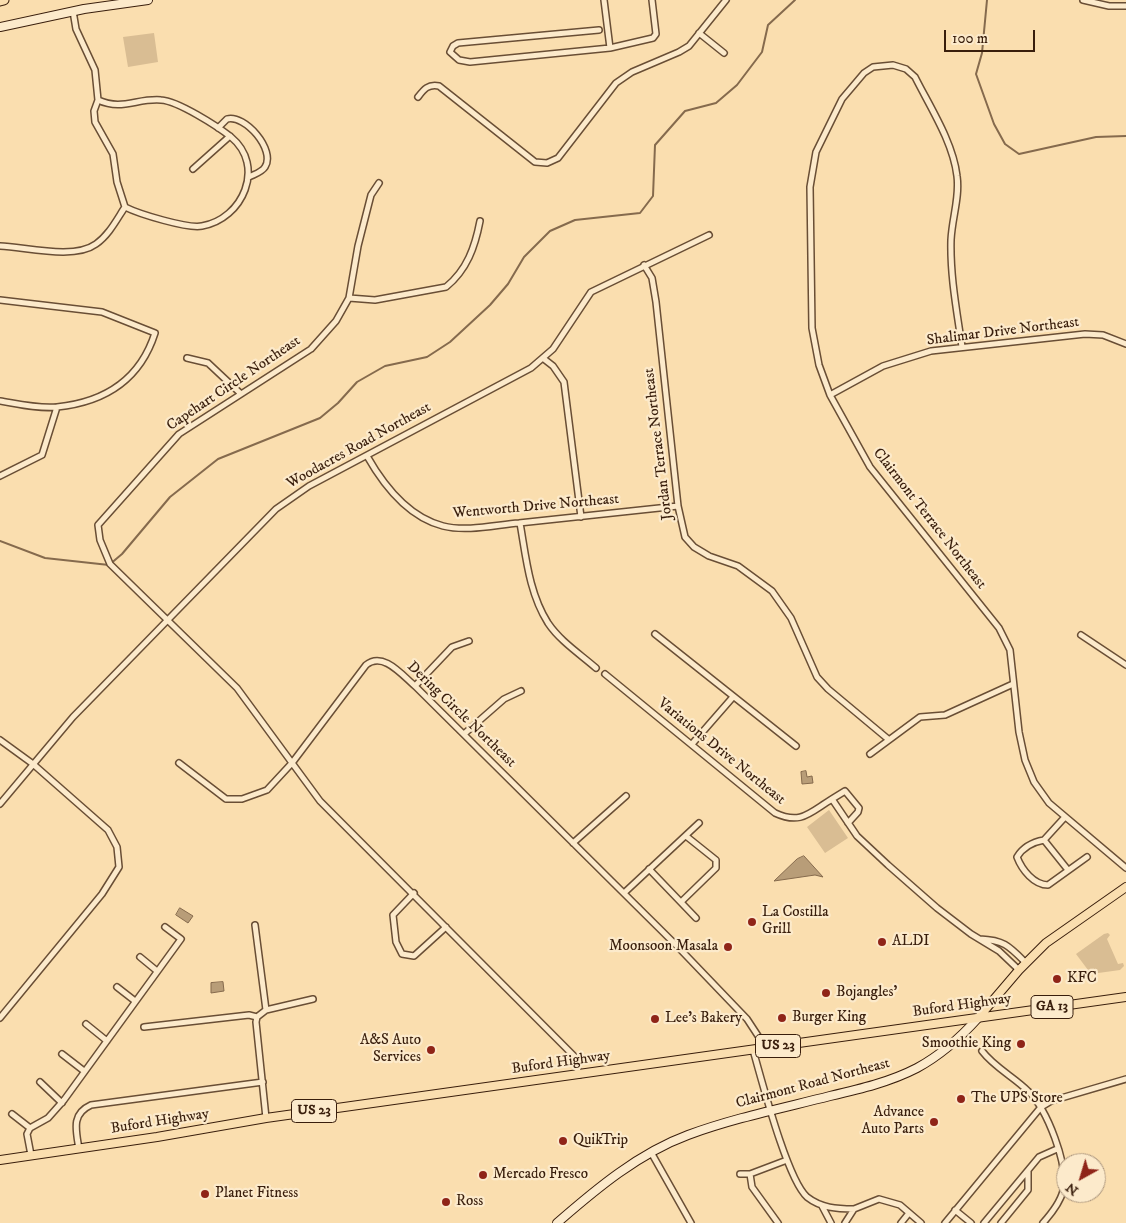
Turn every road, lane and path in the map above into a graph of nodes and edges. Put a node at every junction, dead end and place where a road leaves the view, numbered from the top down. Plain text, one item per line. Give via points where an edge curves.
1 (148, 0) edge
2 (652, 0) edge
3 (1083, 0) edge
4 (605, 1) edge
5 (722, 1) edge
6 (1126, 6) edge
7 (73, 11) junction
8 (0, 27) edge
9 (599, 30) dead end
10 (699, 33) junction
11 (610, 48) junction
12 (724, 53) dead end
13 (418, 98) dead end
14 (98, 100) junction
15 (218, 128) junction
16 (230, 136) junction
17 (193, 170) dead end
18 (249, 177) junction
19 (379, 183) dead end
20 (125, 207) junction
21 (480, 221) dead end
22 (709, 235) dead end
23 (0, 246) edge
24 (644, 265) junction
25 (349, 298) junction
26 (0, 300) edge
27 (1126, 344) edge
28 (962, 347) junction
29 (187, 358) dead end
30 (544, 359) junction
31 (240, 393) junction
32 (830, 395) junction
33 (0, 401) edge
34 (57, 407) junction
35 (367, 456) junction
36 (0, 476) edge
37 (678, 506) junction
38 (580, 517) junction
39 (520, 522) junction
40 (168, 620) junction
41 (655, 634) dead end
42 (1081, 635) dead end
43 (469, 641) dead end
44 (1126, 664) edge
45 (596, 668) dead end
46 (605, 674) dead end
47 (1013, 684) junction
48 (416, 686) junction
49 (521, 691) dead end
50 (733, 697) junction
51 (464, 734) junction
52 (888, 739) junction
53 (0, 740) edge
54 (692, 744) junction
55 (796, 746) dead end
56 (870, 754) dead end
57 (179, 762) dead end
58 (292, 763) junction
59 (33, 764) junction
60 (626, 796) dead end
61 (832, 800) junction
62 (0, 804) edge
63 (1065, 817) junction
64 (699, 823) dead end
65 (848, 824) junction
66 (686, 836) junction
67 (1044, 840) junction
68 (573, 843) junction
69 (1087, 857) dead end
70 (1126, 868) edge
71 (649, 869) junction
72 (1068, 870) junction
73 (1126, 887) edge
74 (414, 893) junction
75 (624, 894) junction
76 (681, 902) junction
77 (696, 918) dead end
78 (255, 925) dead end
79 (446, 926) junction
80 (165, 927) dead end
81 (980, 940) junction
82 (140, 958) dead end
83 (1026, 963) junction
84 (1019, 970) junction
85 (157, 971) junction
86 (117, 987) dead end
87 (1126, 997) edge
88 (313, 1000) dead end
89 (135, 1001) junction
90 (266, 1010) junction
91 (257, 1017) junction
92 (0, 1018) edge
93 (978, 1018) junction
94 (86, 1024) dead end
95 (144, 1027) dead end
96 (107, 1041) junction
97 (766, 1048) junction
98 (753, 1050) junction
99 (982, 1051) dead end
100 (62, 1054) dead end
101 (84, 1071) junction
102 (579, 1074) junction
103 (1126, 1079) edge
104 (40, 1082) dead end
105 (264, 1082) junction
106 (62, 1103) junction
107 (1041, 1107) junction
108 (772, 1110) junction
109 (12, 1114) dead end
110 (266, 1118) junction
111 (30, 1128) junction
112 (79, 1149) junction
113 (1057, 1149) junction
114 (652, 1154) junction
115 (31, 1155) junction
116 (0, 1160) edge
117 (787, 1160) junction
118 (1028, 1171) junction
119 (740, 1174) dead end
120 (750, 1174) junction
121 (820, 1204) junction
122 (854, 1208) junction
123 (955, 1210) junction
124 (909, 1213) junction
125 (846, 1221) edge
126 (557, 1223) edge
127 (691, 1223) edge
128 (778, 1223) edge
129 (831, 1223) edge
130 (901, 1223) edge
131 (922, 1223) edge
132 (945, 1223) edge
133 (970, 1223) edge
134 (984, 1223) edge
135 (1001, 1223) edge
136 (1043, 1223) edge

1 - 7 main road
2 - 11 street via 656,34 653,38
3 - 6 street
4 - 11 street
5 - 10 street
7 - 8 main road
7 - 14 street via 76,29 95,70
9 - 11 street via 458,43 450,52 459,60 470,62
10 - 12 street
10 - 13 street via 689,46 632,72 616,83 558,158 548,163 535,162 440,86 425,88
14 - 15 street via 114,106 162,100 174,103
14 - 20 street via 94,111 96,126 114,154 117,182
15 - 16 street
15 - 18 street via 227,119 236,118 259,137 266,150 267,163 264,169
16 - 17 street
16 - 18 street via 245,156
18 - 20 street via 246,191 235,208 216,222 200,227
19 - 25 street, Capehart Circle Northeast via 368,204
20 - 23 street via 95,245 56,251
21 - 25 street via 469,259 446,287 375,300
22 - 24 street, Woodacres Road Northeast
24 - 30 street, Woodacres Road Northeast via 591,292
24 - 37 street, Jordan Terrace Northeast via 652,278 656,302
25 - 31 street, Capehart Circle Northeast via 336,321 311,349
26 - 34 street via 102,312 155,333 148,354 124,383 104,396
27 - 28 street, Shalimar Drive Northeast via 1104,335 1085,334
28 - 32 street, Shalimar Drive Northeast via 930,351 883,366
28 - 32 street, Clairmont Terrace Northeast via 953,286 951,239 958,190 952,156 915,77 906,69 893,65 873,66 842,99 816,152 810,187 812,328 819,365
29 - 31 street via 208,363
30 - 35 street, Woodacres Road Northeast
30 - 38 street via 564,382
31 - 40 street, Capehart Circle Northeast via 179,434 98,525 110,564
32 - 47 street, Clairmont Terrace Northeast via 870,467 998,628 1010,650
33 - 34 street
34 - 36 street via 42,455
35 - 39 street, Wentworth Drive Northeast via 384,484 403,503 431,521 460,528
35 - 40 street, Woodacres Road Northeast via 292,496 276,509
37 - 38 street, Wentworth Drive Northeast
37 - 52 street, Jordan Terrace Northeast via 685,537 694,547 738,566 772,591 791,618 816,677
38 - 39 street, Wentworth Drive Northeast
39 - 45 street via 537,603 549,624
40 - 58 street, Capehart Circle Northeast via 237,688
40 - 59 street, Woodacres Road Northeast via 73,717
41 - 50 street
42 - 44 street
43 - 48 street via 452,648
46 - 54 street, Variations Drive Northeast
47 - 52 street via 946,714 920,717
47 - 63 street, Clairmont Terrace Northeast via 1024,760 1049,804
48 - 51 street, Dering Circle Northeast
48 - 58 street, Dering Circle Northeast via 382,660 369,662
49 - 51 street via 504,699
50 - 54 street
50 - 55 street
51 - 68 street, Dering Circle Northeast
52 - 56 street
53 - 59 street
54 - 61 street, Variations Drive Northeast via 764,806 789,820 800,818
57 - 58 street, Dering Circle Northeast via 218,794 233,800 267,790
58 - 74 street via 320,801
59 - 62 street, Woodacres Road Northeast
59 - 92 street via 108,830 117,847 118,867 102,894
60 - 68 street
61 - 65 street
61 - 65 street via 845,791 858,808
63 - 67 street
63 - 70 street, Clairmont Terrace Northeast
64 - 66 street
65 - 81 street via 888,865
66 - 71 street
66 - 76 street via 716,860 716,868
67 - 72 street
67 - 72 street via 1020,851 1017,857 1020,864 1035,882 1042,885 1048,885
68 - 75 street, Dering Circle Northeast
69 - 72 street
71 - 75 street
71 - 76 street
73 - 83 main road, Clairmont Road Northeast via 1057,935
74 - 79 street
74 - 79 street via 393,915 396,942 402,954 414,956
75 - 97 street, Dering Circle Northeast via 747,1019
76 - 77 street
78 - 90 street
79 - 102 street via 574,1056
80 - 85 street via 181,939
81 - 83 street via 1004,943
81 - 84 street via 1002,953
82 - 85 street
83 - 84 main road, Clairmont Road Northeast
84 - 93 main road, Clairmont Road Northeast
85 - 89 street
86 - 89 street
87 - 93 main road, Buford Highway / GA 13
88 - 90 street
89 - 96 street
90 - 91 street
91 - 95 street via 249,1015
91 - 105 street
93 - 97 main road, Buford Highway / US 23
93 - 108 main road, Clairmont Road Northeast via 947,1049 907,1073 868,1087
94 - 96 street
96 - 101 street
97 - 98 main road, Buford Highway / US 23
98 - 102 main road, Buford Highway / US 23
98 - 108 street
99 - 107 street via 1030,1092
100 - 101 street
101 - 106 street
102 - 110 main road, Buford Highway / US 23
103 - 107 street via 1050,1101
104 - 106 street
105 - 110 street via 262,1096
105 - 112 street via 82,1109 76,1120
106 - 111 street via 48,1118
107 - 113 street
107 - 123 street
108 - 114 main road, Clairmont Road Northeast via 688,1135
108 - 117 street
109 - 111 street
110 - 112 main road, Buford Highway / US 23
111 - 115 street via 27,1134
112 - 115 main road, Buford Highway / US 23
113 - 118 street via 1045,1153
113 - 136 street via 1064,1173 1063,1190
114 - 126 main road, Clairmont Road Northeast via 619,1173
114 - 127 street
115 - 116 main road, Buford Highway / US 23
117 - 120 street
117 - 121 street via 806,1196
118 - 134 street
118 - 135 street via 1028,1190
119 - 120 street
120 - 128 street via 752,1187
121 - 122 street via 839,1209
121 - 129 street
122 - 124 street via 879,1199 895,1203
122 - 125 street
123 - 132 street
123 - 133 street
124 - 130 street
124 - 131 street

